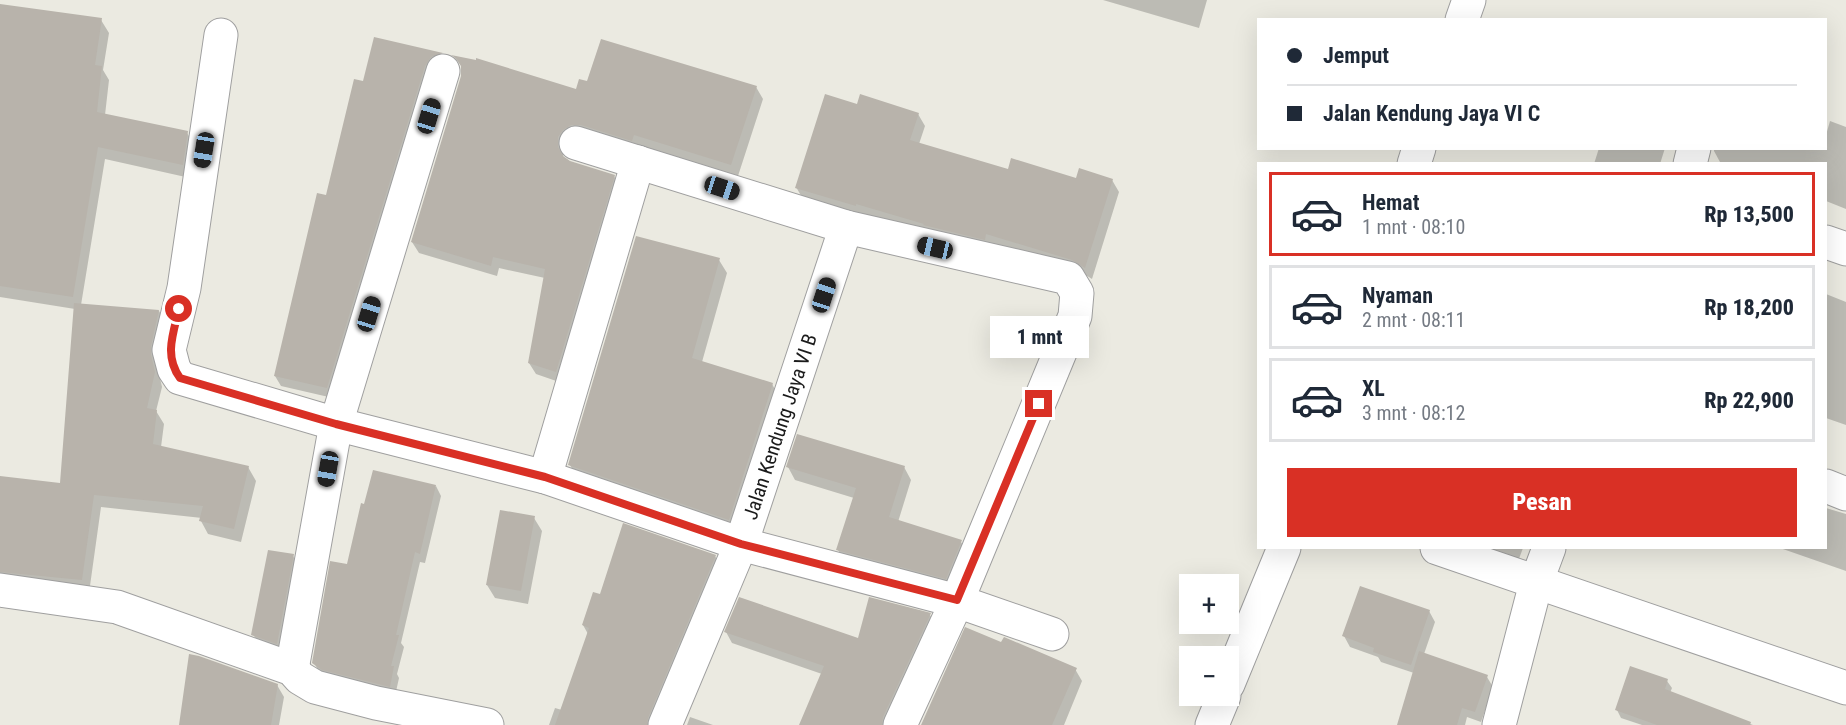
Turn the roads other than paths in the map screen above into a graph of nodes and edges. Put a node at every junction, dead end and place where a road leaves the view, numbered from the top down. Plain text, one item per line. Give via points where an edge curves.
1 (1469, 0) edge
2 (1463, 18) edge
3 (221, 35) dead end
4 (443, 72) dead end
5 (576, 143) dead end
6 (638, 162) junction
7 (846, 227) junction
8 (1827, 242) edge
9 (1846, 249) edge
10 (336, 424) junction
11 (545, 477) junction
12 (1827, 486) edge
13 (1846, 494) edge
14 (741, 544) junction
15 (1284, 549) edge
16 (1440, 549) edge
17 (1549, 549) edge
18 (1536, 583) junction
19 (0, 590) edge
20 (957, 600) junction
21 (1052, 634) dead end
22 (1239, 657) edge
23 (292, 669) junction
24 (1846, 688) edge
25 (1220, 706) edge
26 (487, 725) edge
27 (665, 725) edge
28 (900, 725) edge
29 (1212, 725) edge
30 (1499, 725) edge

1 - 2 street
3 - 10 street via 184,288 169,350 174,369 180,378
4 - 10 street
5 - 6 street
6 - 7 street
6 - 11 street
7 - 14 street, Jalan Kendung Jaya VI B
7 - 20 street via 1068,278 1077,293 1075,316
8 - 9 street
10 - 11 street
10 - 23 street
11 - 14 street
12 - 13 street
14 - 20 street
14 - 27 street, Jalan Kendung Jaya VI B
15 - 22 street
16 - 18 street
17 - 18 street
18 - 24 street
18 - 30 street
19 - 23 street via 117,607
20 - 21 street
20 - 28 street
23 - 26 street via 315,687
25 - 29 street

